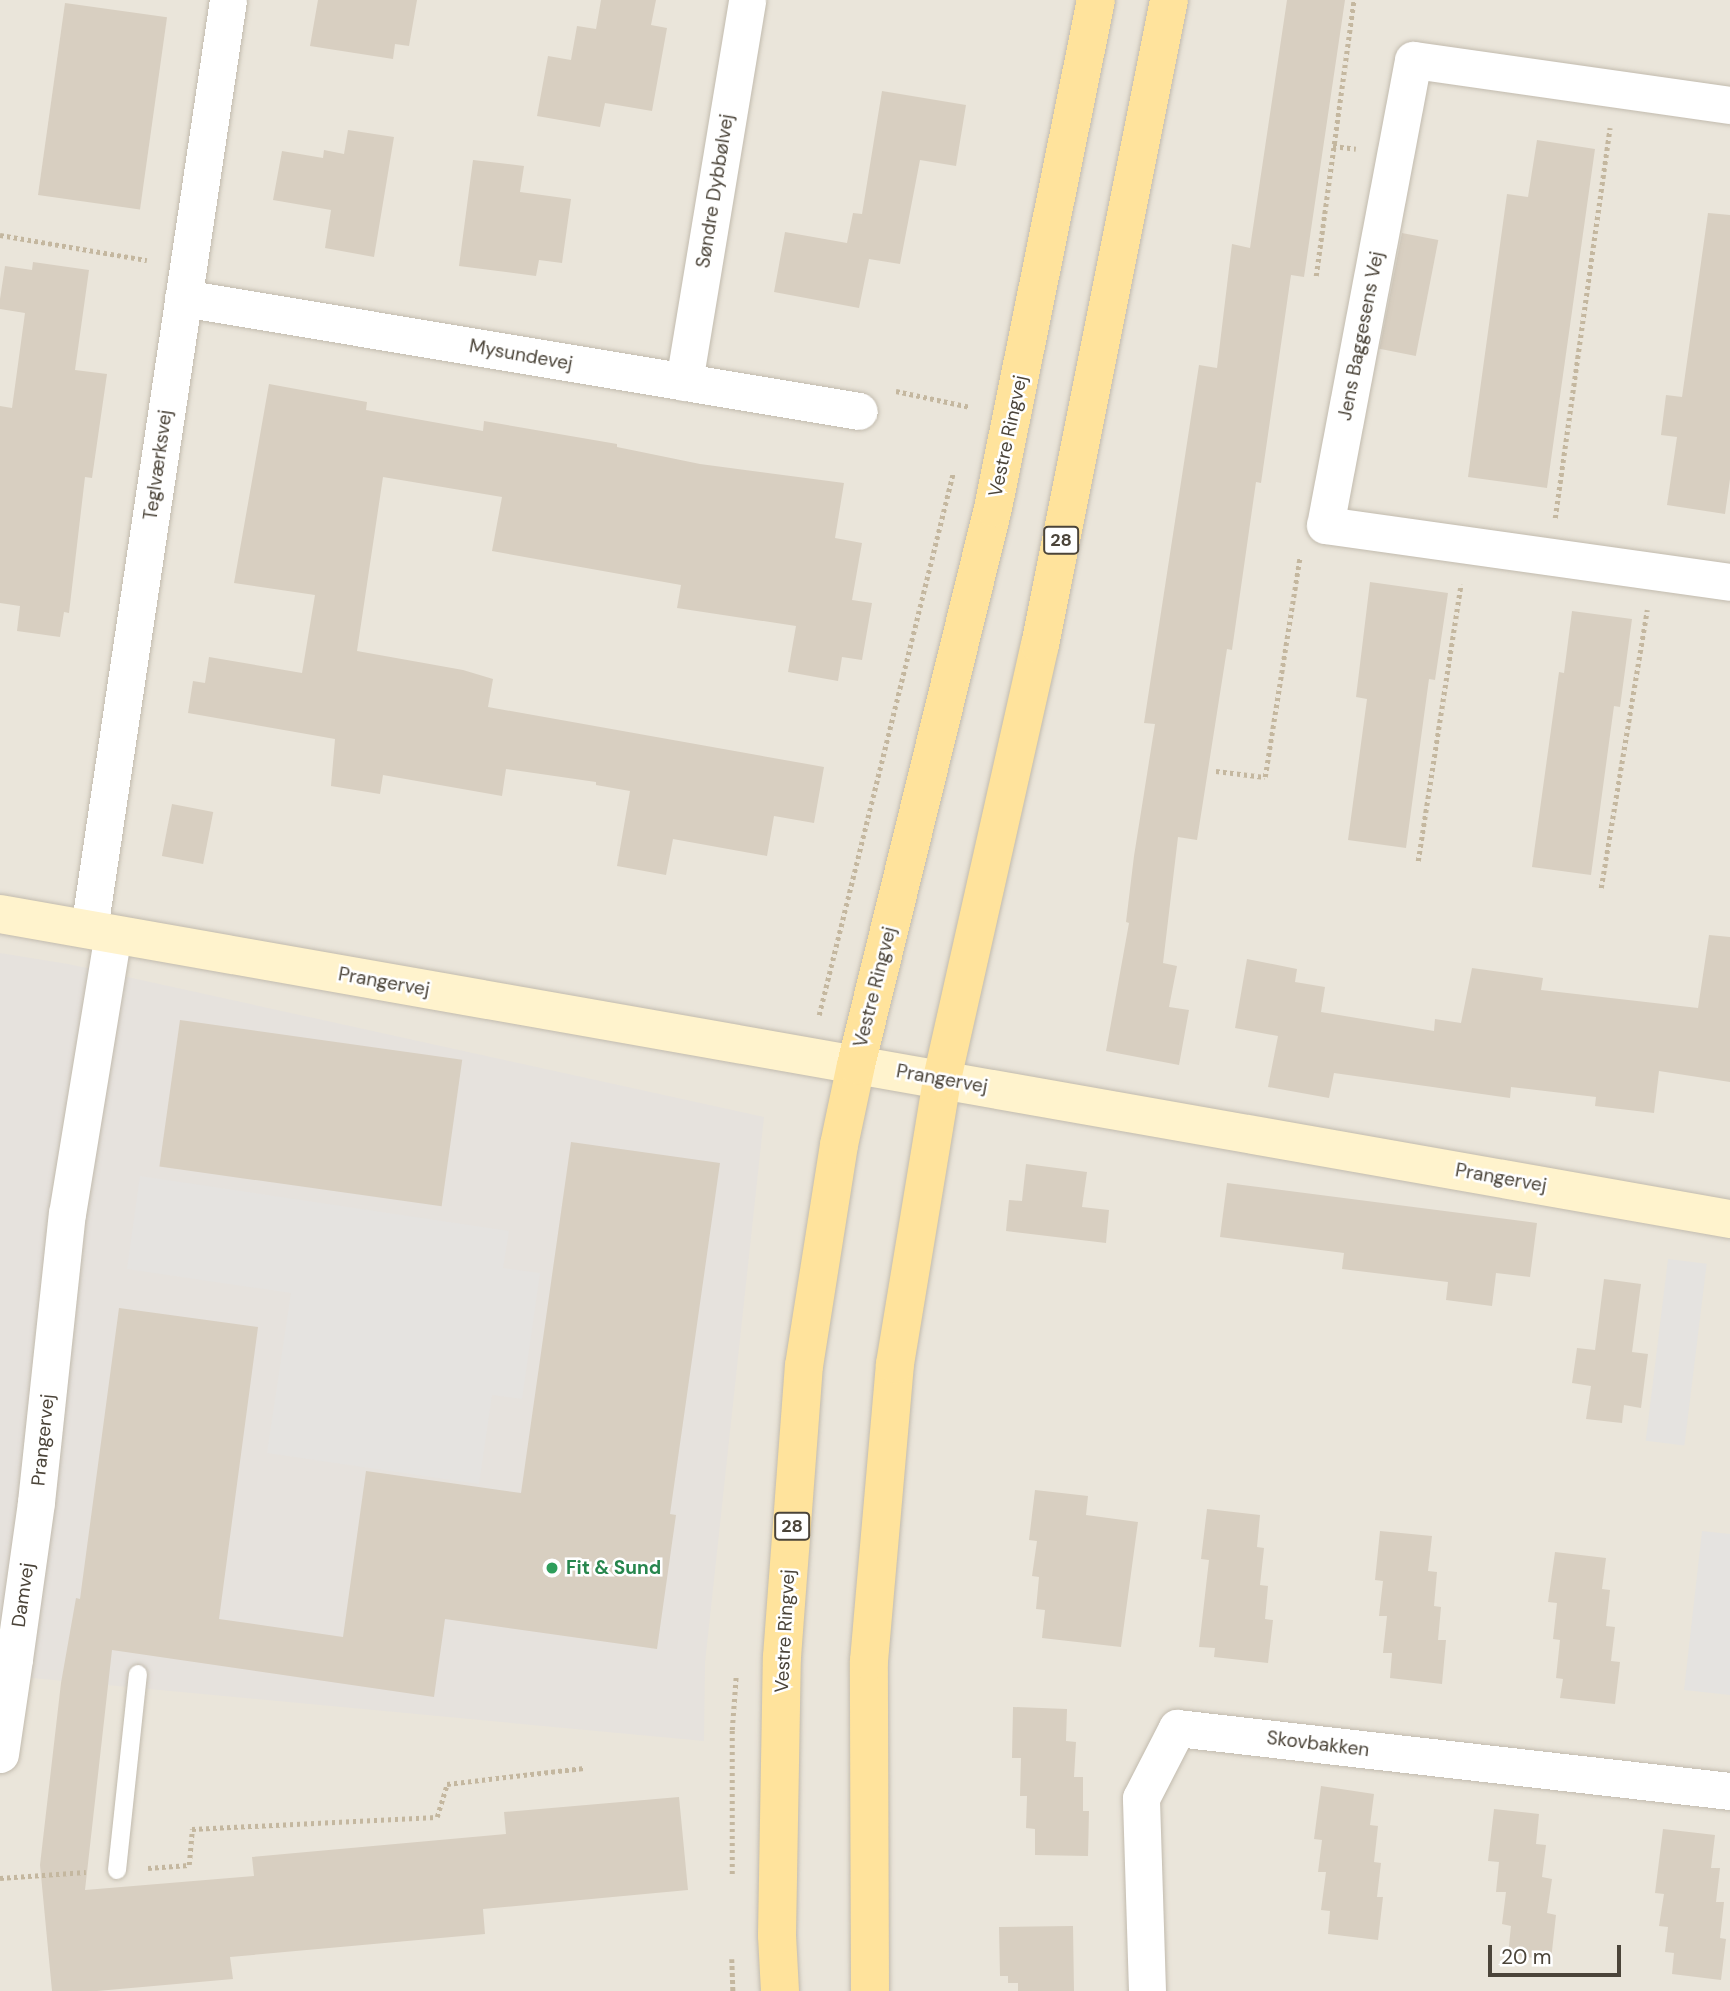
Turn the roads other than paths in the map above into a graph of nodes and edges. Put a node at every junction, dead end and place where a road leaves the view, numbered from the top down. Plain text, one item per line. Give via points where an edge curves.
1 (228, 0) edge
2 (747, 0) edge
3 (1096, 0) edge
4 (1169, 0) edge
5 (1730, 105) edge
6 (185, 282) junction
7 (684, 382) junction
8 (859, 411) road end
9 (1730, 582) edge
10 (0, 914) edge
11 (101, 932) junction
12 (856, 1065) junction
13 (942, 1079) junction
14 (1730, 1219) edge
15 (32, 1530) joint
16 (7, 1658) edge
17 (138, 1674) dead end
18 (0, 1754) edge
19 (1730, 1791) edge
20 (117, 1870) road end
21 (780, 1991) edge
22 (870, 1991) edge
23 (1147, 1991) edge

1 - 6 street, Teglværksvej
2 - 7 street, Søndre Dybbølvej
3 - 12 main road, Vestre Ringvej / 28 via 993,508
4 - 13 main road, 28 via 1040,645
5 - 9 street, Jens Baggesens Vej via 1413,60 1325,525
6 - 7 street, Mysundevej
6 - 11 street, Teglværksvej
7 - 8 street, Mysundevej
10 - 11 street, Prangervej
11 - 12 street, Prangervej
11 - 15 street, Prangervej
12 - 13 street, Prangervej
12 - 21 main road, Vestre Ringvej / 28 via 804,1366 782,1657
13 - 14 street, Prangervej
13 - 22 main road, 28 via 895,1364 869,1661
15 - 16 street, Damvej
16 - 18 street, Damvej
17 - 20 lane
19 - 23 street, Skovbakken via 1177,1728 1140,1798

